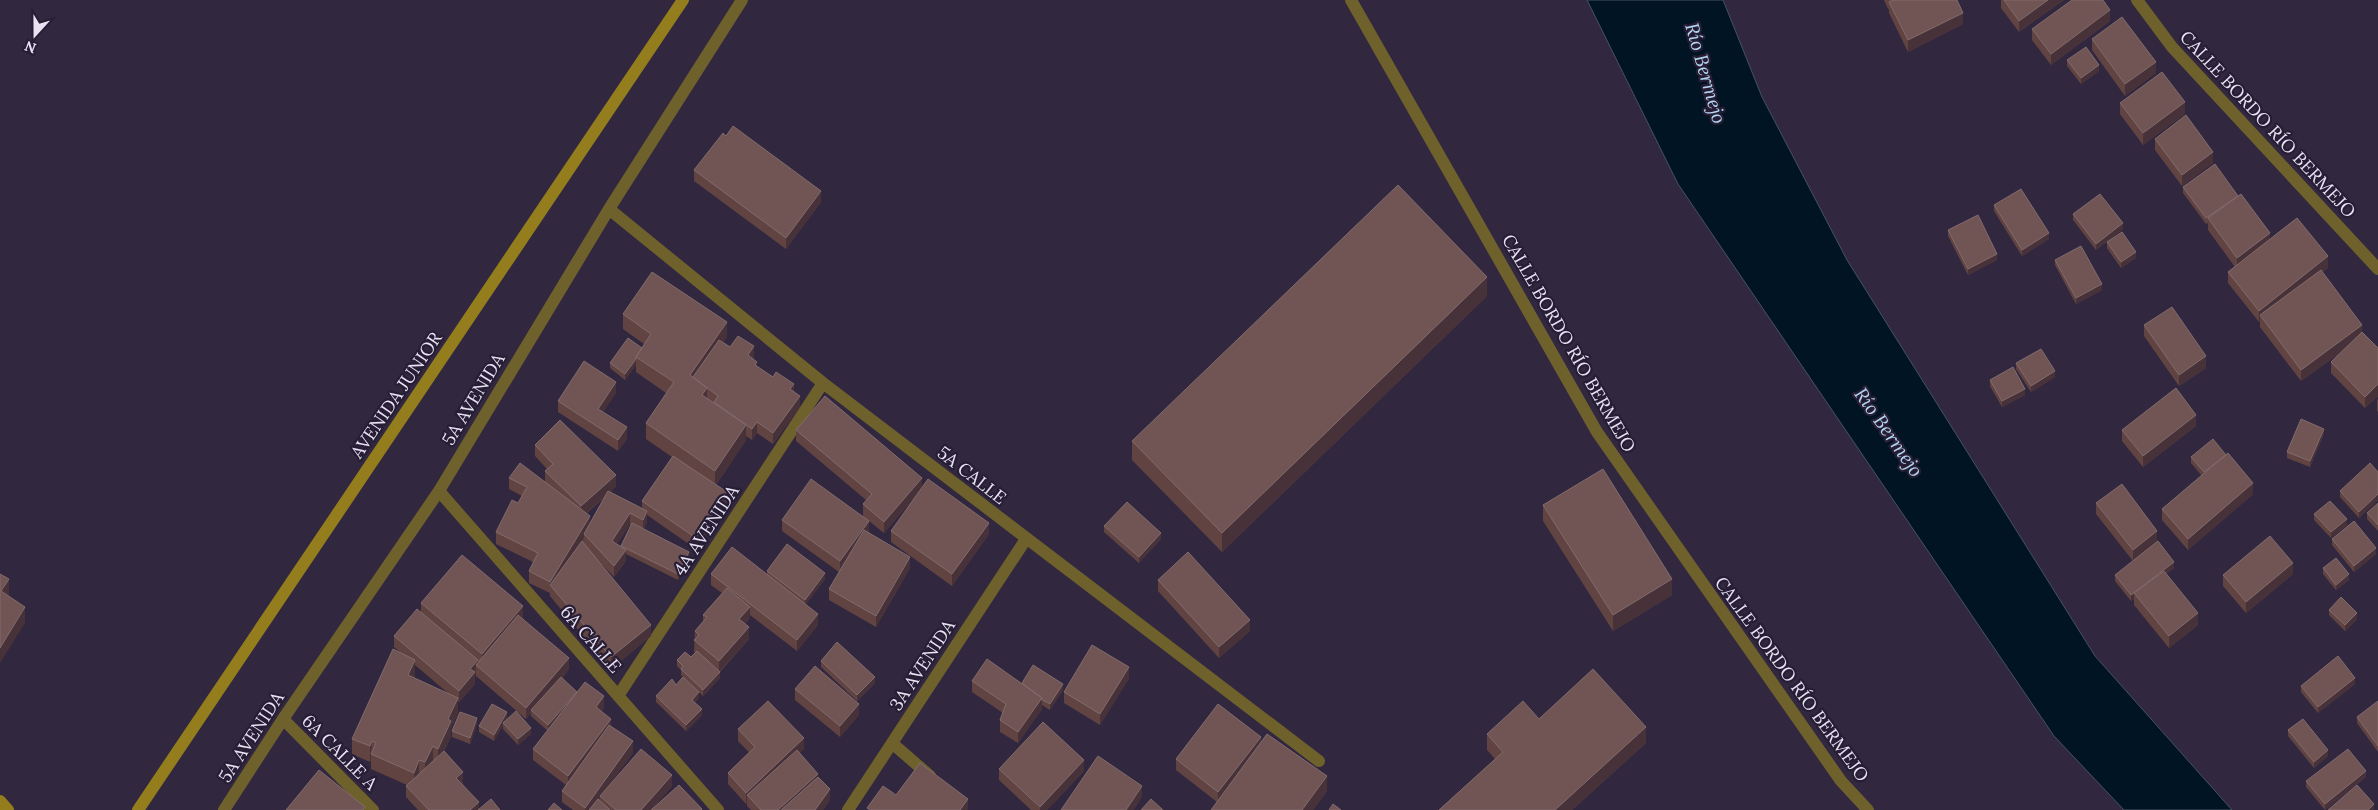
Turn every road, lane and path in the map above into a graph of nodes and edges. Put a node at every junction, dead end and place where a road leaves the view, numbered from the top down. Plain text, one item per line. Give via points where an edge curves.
1 (683, 0) edge
2 (742, 0) edge
3 (1351, 0) edge
4 (2136, 0) edge
5 (609, 209) junction
6 (2378, 269) edge
7 (823, 383) junction
8 (439, 490) junction
9 (1026, 539) junction
10 (618, 696) junction
11 (283, 719) junction
12 (892, 743) junction
13 (1319, 761) dead end
14 (941, 786) edge
15 (0, 801) edge
16 (8, 810) edge
17 (138, 810) edge
18 (224, 810) edge
19 (373, 810) edge
20 (718, 810) edge
21 (848, 810) edge
22 (1868, 810) edge

1 - 17 main road, AVENIDA JUNIOR
2 - 5 street, 5A AVENIDA
3 - 22 street, CALLE BORDO RÍO BERMEJO via 1597,432 1841,781
4 - 6 street, CALLE BORDO RÍO BERMEJO via 2172,47
5 - 7 street, 5A CALLE
5 - 8 street, 5A AVENIDA
7 - 9 street, 5A CALLE
7 - 10 street, 4A AVENIDA
8 - 10 street, 6A CALLE
8 - 11 street, 5A AVENIDA
9 - 12 street, 3A AVENIDA
9 - 13 street, 5A CALLE
10 - 20 street, 6A CALLE
11 - 18 street, 5A AVENIDA
11 - 19 street, 6A CALLE A
12 - 14 street
12 - 21 street, 3A AVENIDA
15 - 16 main road

